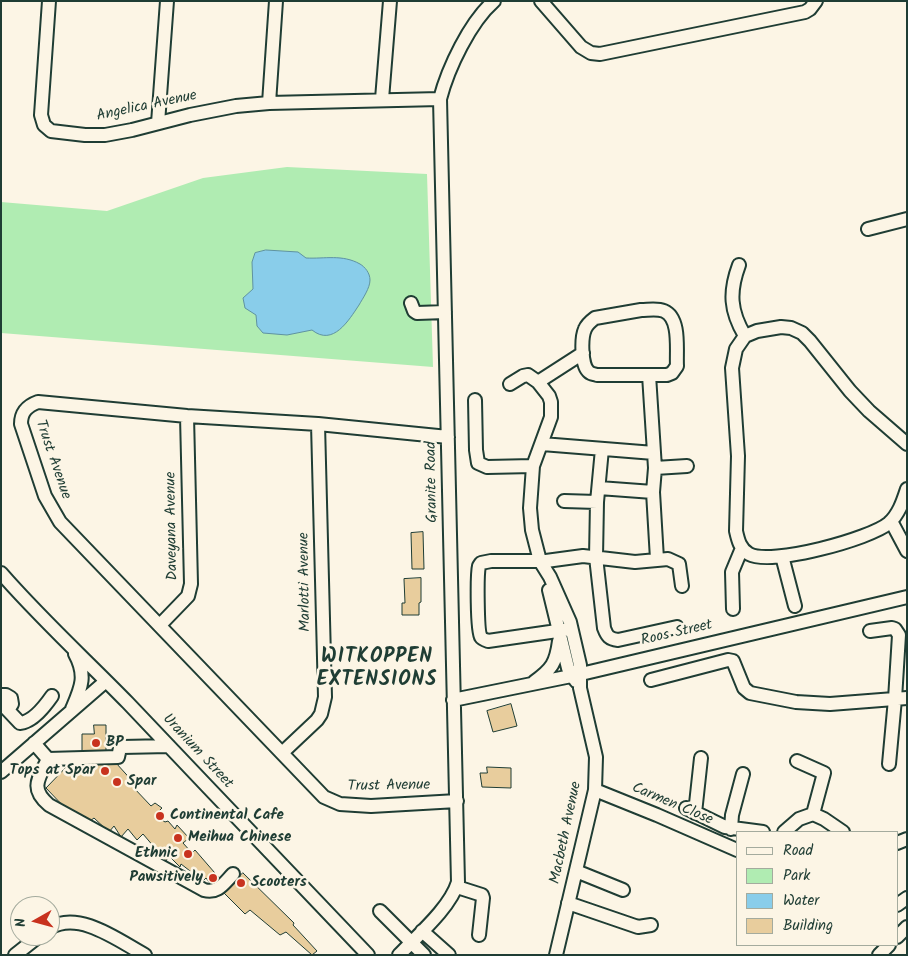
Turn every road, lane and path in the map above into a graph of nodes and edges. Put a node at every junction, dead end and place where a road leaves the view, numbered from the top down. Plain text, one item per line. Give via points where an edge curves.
1 (49, 1) edge
2 (167, 1) edge
3 (276, 1) edge
4 (390, 1) edge
5 (494, 1) edge
6 (541, 1) edge
7 (816, 1) edge
8 (440, 99) junction
9 (382, 100) junction
10 (269, 103) junction
11 (158, 123) junction
12 (907, 219) edge
13 (868, 228) dead end
14 (739, 265) dead end
15 (411, 303) dead end
16 (445, 312) junction
17 (745, 336) junction
18 (583, 353) junction
19 (649, 375) junction
20 (538, 382) junction
21 (510, 384) dead end
22 (475, 400) dead end
23 (187, 416) junction
24 (318, 424) junction
25 (448, 437) junction
26 (542, 444) junction
27 (907, 444) edge
28 (602, 449) junction
29 (654, 452) junction
30 (533, 466) junction
31 (687, 466) dead end
32 (655, 468) junction
33 (599, 488) junction
34 (907, 489) edge
35 (653, 492) junction
36 (564, 500) dead end
37 (598, 502) junction
38 (890, 521) junction
39 (742, 548) junction
40 (907, 551) edge
41 (782, 556) junction
42 (596, 557) junction
43 (657, 559) junction
44 (543, 566) junction
45 (1, 573) edge
46 (682, 586) dead end
47 (907, 597) edge
48 (795, 606) dead end
49 (733, 609) dead end
50 (160, 625) junction
51 (677, 627) dead end
52 (571, 629) junction
53 (870, 632) dead end
54 (559, 634) junction
55 (70, 647) junction
56 (576, 674) junction
57 (651, 680) dead end
58 (106, 681) junction
59 (532, 683) junction
60 (1, 695) edge
61 (52, 696) dead end
62 (901, 698) edge
63 (453, 700) junction
64 (5, 707) edge
65 (71, 711) junction
66 (34, 743) junction
67 (168, 746) junction
68 (282, 752) junction
69 (701, 758) dead end
70 (48, 759) junction
71 (797, 761) dead end
72 (889, 764) dead end
73 (1, 772) edge
74 (742, 774) dead end
75 (595, 790) junction
76 (456, 801) junction
77 (813, 814) junction
78 (731, 828) junction
79 (758, 831) edge
80 (785, 831) edge
81 (842, 831) edge
82 (736, 850) edge
83 (576, 871) junction
84 (233, 874) dead end
85 (457, 887) junction
86 (623, 890) dead end
87 (568, 903) junction
88 (380, 911) dead end
89 (60, 924) edge
90 (651, 925) dead end
91 (907, 927) edge
92 (422, 931) junction
93 (479, 935) dead end
94 (898, 936) edge
95 (412, 942) junction
96 (26, 946) edge
97 (888, 946) edge
98 (15, 955) edge
99 (145, 955) edge
100 (368, 955) edge
101 (399, 955) edge
102 (424, 955) edge
103 (448, 955) edge
104 (556, 955) edge
105 (879, 955) edge

1 - 11 street, Angelica Avenue via 41,115 47,129 85,136 104,135
2 - 11 street
3 - 10 street
4 - 9 street
5 - 8 street, Granite Road via 473,25 448,74
6 - 7 street via 581,47 600,54 805,12
8 - 9 street, Angelica Avenue
8 - 16 street, Granite Road
9 - 10 street, Angelica Avenue
10 - 11 street, Angelica Avenue via 212,110
12 - 13 street
14 - 17 street via 732,288 732,302
15 - 16 street via 417,313
16 - 25 street, Granite Road
17 - 27 street via 781,326 802,333 850,391
17 - 39 street via 736,349 732,368 738,456 736,531
18 - 19 street via 586,368 592,374
18 - 19 street via 585,327 595,318 640,310 666,312 675,324 677,366 667,375
18 - 20 street
19 - 29 street
20 - 21 street via 526,375
20 - 26 street via 549,396 552,408
22 - 30 street via 478,463 487,466
23 - 24 street, Trust Avenue
23 - 50 street, Daveyana Avenue via 191,584 188,596
23 - 50 street, Trust Avenue via 38,402 30,405 21,417 23,433 45,496 60,522
24 - 25 street, Trust Avenue
24 - 68 street, Marlotti Avenue via 325,698 321,714
25 - 63 street, Granite Road
26 - 28 street
26 - 30 street
28 - 29 street
28 - 33 street
29 - 32 street
30 - 44 street via 532,530
31 - 32 street
32 - 35 street
33 - 35 street
33 - 37 street
34 - 38 street
35 - 43 street
36 - 37 street
37 - 42 street
38 - 40 street
38 - 41 street via 882,528 844,542
39 - 41 street via 755,556
39 - 49 street via 732,572
41 - 48 street
42 - 43 street via 635,562
42 - 44 street via 583,556
42 - 51 street via 607,636 618,640
43 - 46 street via 679,564
44 - 52 street
44 - 54 street
44 - 54 street via 481,563 479,631 481,637 488,641
45 - 55 street, Uranium Street
47 - 56 street, Roos Street
50 - 68 street, Trust Avenue
52 - 54 street
52 - 56 street via 580,664
53 - 62 street via 892,628 898,633
54 - 56 street via 568,668
54 - 59 street via 554,664
55 - 58 street, Uranium Street
55 - 65 street via 78,661 82,680
56 - 59 street, Roos Street
56 - 75 street, Macbeth Avenue via 596,757
57 - 62 street via 728,660 733,661 744,688 750,693 796,702 830,704
58 - 65 street
58 - 67 street, Uranium Street
59 - 63 street, Roos Street
60 - 64 street via 11,698 12,704
61 - 64 street via 44,708 26,723 20,723
62 - 72 street
63 - 76 street, Granite Road
65 - 66 street
66 - 70 street
66 - 73 street
67 - 70 street via 122,747 118,756
67 - 100 street, Uranium Street via 260,852
68 - 76 street, Trust Avenue via 324,797 340,804 371,806
69 - 78 street via 690,810
70 - 84 street via 36,788 49,805 204,890 219,889
71 - 77 street via 824,772
74 - 78 street
75 - 82 street, Carmen Close
75 - 83 street, Macbeth Avenue
76 - 85 street, Granite Road
77 - 80 street via 799,819
77 - 81 street
78 - 79 street
83 - 86 street
83 - 87 street, Macbeth Avenue
85 - 92 street via 446,905
85 - 93 street via 482,895
87 - 90 street via 638,927
87 - 104 street, Macbeth Avenue
88 - 95 street
89 - 99 street via 78,922 95,928
91 - 94 street
92 - 95 street
92 - 103 street
95 - 101 street
95 - 102 street
96 - 98 street
97 - 105 street

